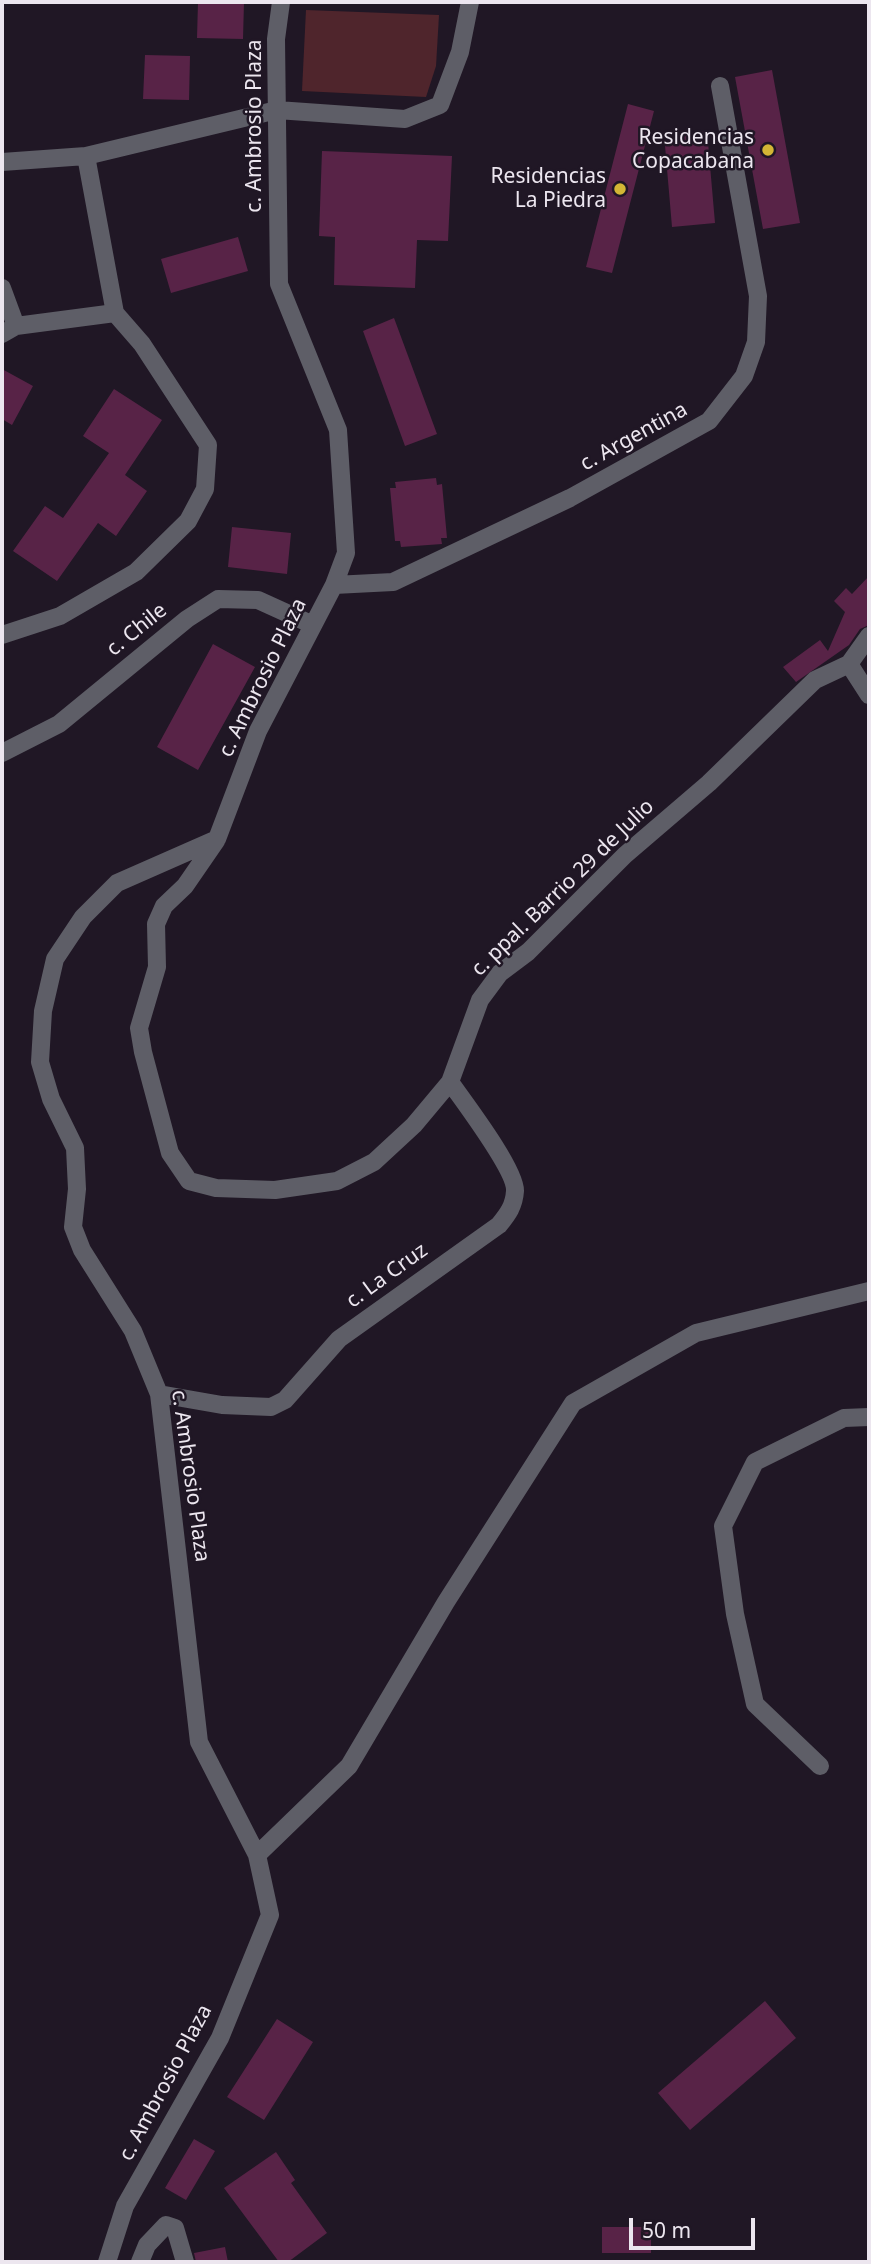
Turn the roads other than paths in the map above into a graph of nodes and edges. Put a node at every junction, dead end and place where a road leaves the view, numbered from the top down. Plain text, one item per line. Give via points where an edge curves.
1 (281, 2) edge
2 (470, 2) edge
3 (720, 86) dead end
4 (277, 110) junction
5 (86, 156) junction
6 (2, 162) edge
7 (2, 288) edge
8 (115, 313) junction
9 (9, 330) edge
10 (334, 585) junction
11 (313, 625) junction
12 (2, 635) edge
13 (869, 636) edge
14 (849, 663) junction
15 (869, 695) edge
16 (2, 752) edge
17 (217, 839) junction
18 (450, 1082) junction
19 (869, 1291) edge
20 (159, 1394) junction
21 (869, 1417) edge
22 (820, 1766) dead end
23 (257, 1855) junction
24 (107, 2262) edge
25 (140, 2262) edge
26 (185, 2262) edge

1 - 4 street, c. Ambrosio Plaza via 276,39
2 - 4 street via 460,52 440,105 405,119
3 - 10 street, c. Argentina via 758,296 756,342 744,376 709,421 570,498 393,582
4 - 5 street
4 - 10 street, c. Ambrosio Plaza via 279,284 338,430 346,553
5 - 6 street
5 - 8 street
7 - 9 street
8 - 9 street
8 - 12 street via 142,344 208,445 205,489 188,522 136,572 60,616
10 - 11 street, c. Ambrosio Plaza
11 - 16 street, c. Chile via 258,600 218,599 59,724
11 - 17 street, c. Ambrosio Plaza via 257,731
13 - 14 street, c. ppal. Barrio 29 de Julio
14 - 15 street
14 - 18 street, c. ppal. Barrio 29 de Julio via 815,680 500,973 480,1000
17 - 18 street, c. ppal. Barrio 29 de Julio via 185,886 164,906 156,924 158,967 139,1028 170,1153 189,1181 216,1188 275,1190 337,1181 374,1162 414,1125
17 - 20 street, c. Ambrosio Plaza via 117,883 83,918 55,959 43,1011 40,1062 51,1099 75,1148 73,1227 82,1250 133,1331
18 - 20 street, c. La Cruz via 516,1188 511,1211 499,1225 339,1339 285,1400 271,1408
19 - 23 street via 696,1333 573,1403 446,1602 349,1766
20 - 23 street, c. Ambrosio Plaza via 199,1742
21 - 22 street via 844,1418 755,1462 723,1526 735,1614 755,1704
23 - 24 street, c. Ambrosio Plaza via 270,1915 220,2038 125,2206
25 - 26 street via 147,2245 166,2225 175,2228

